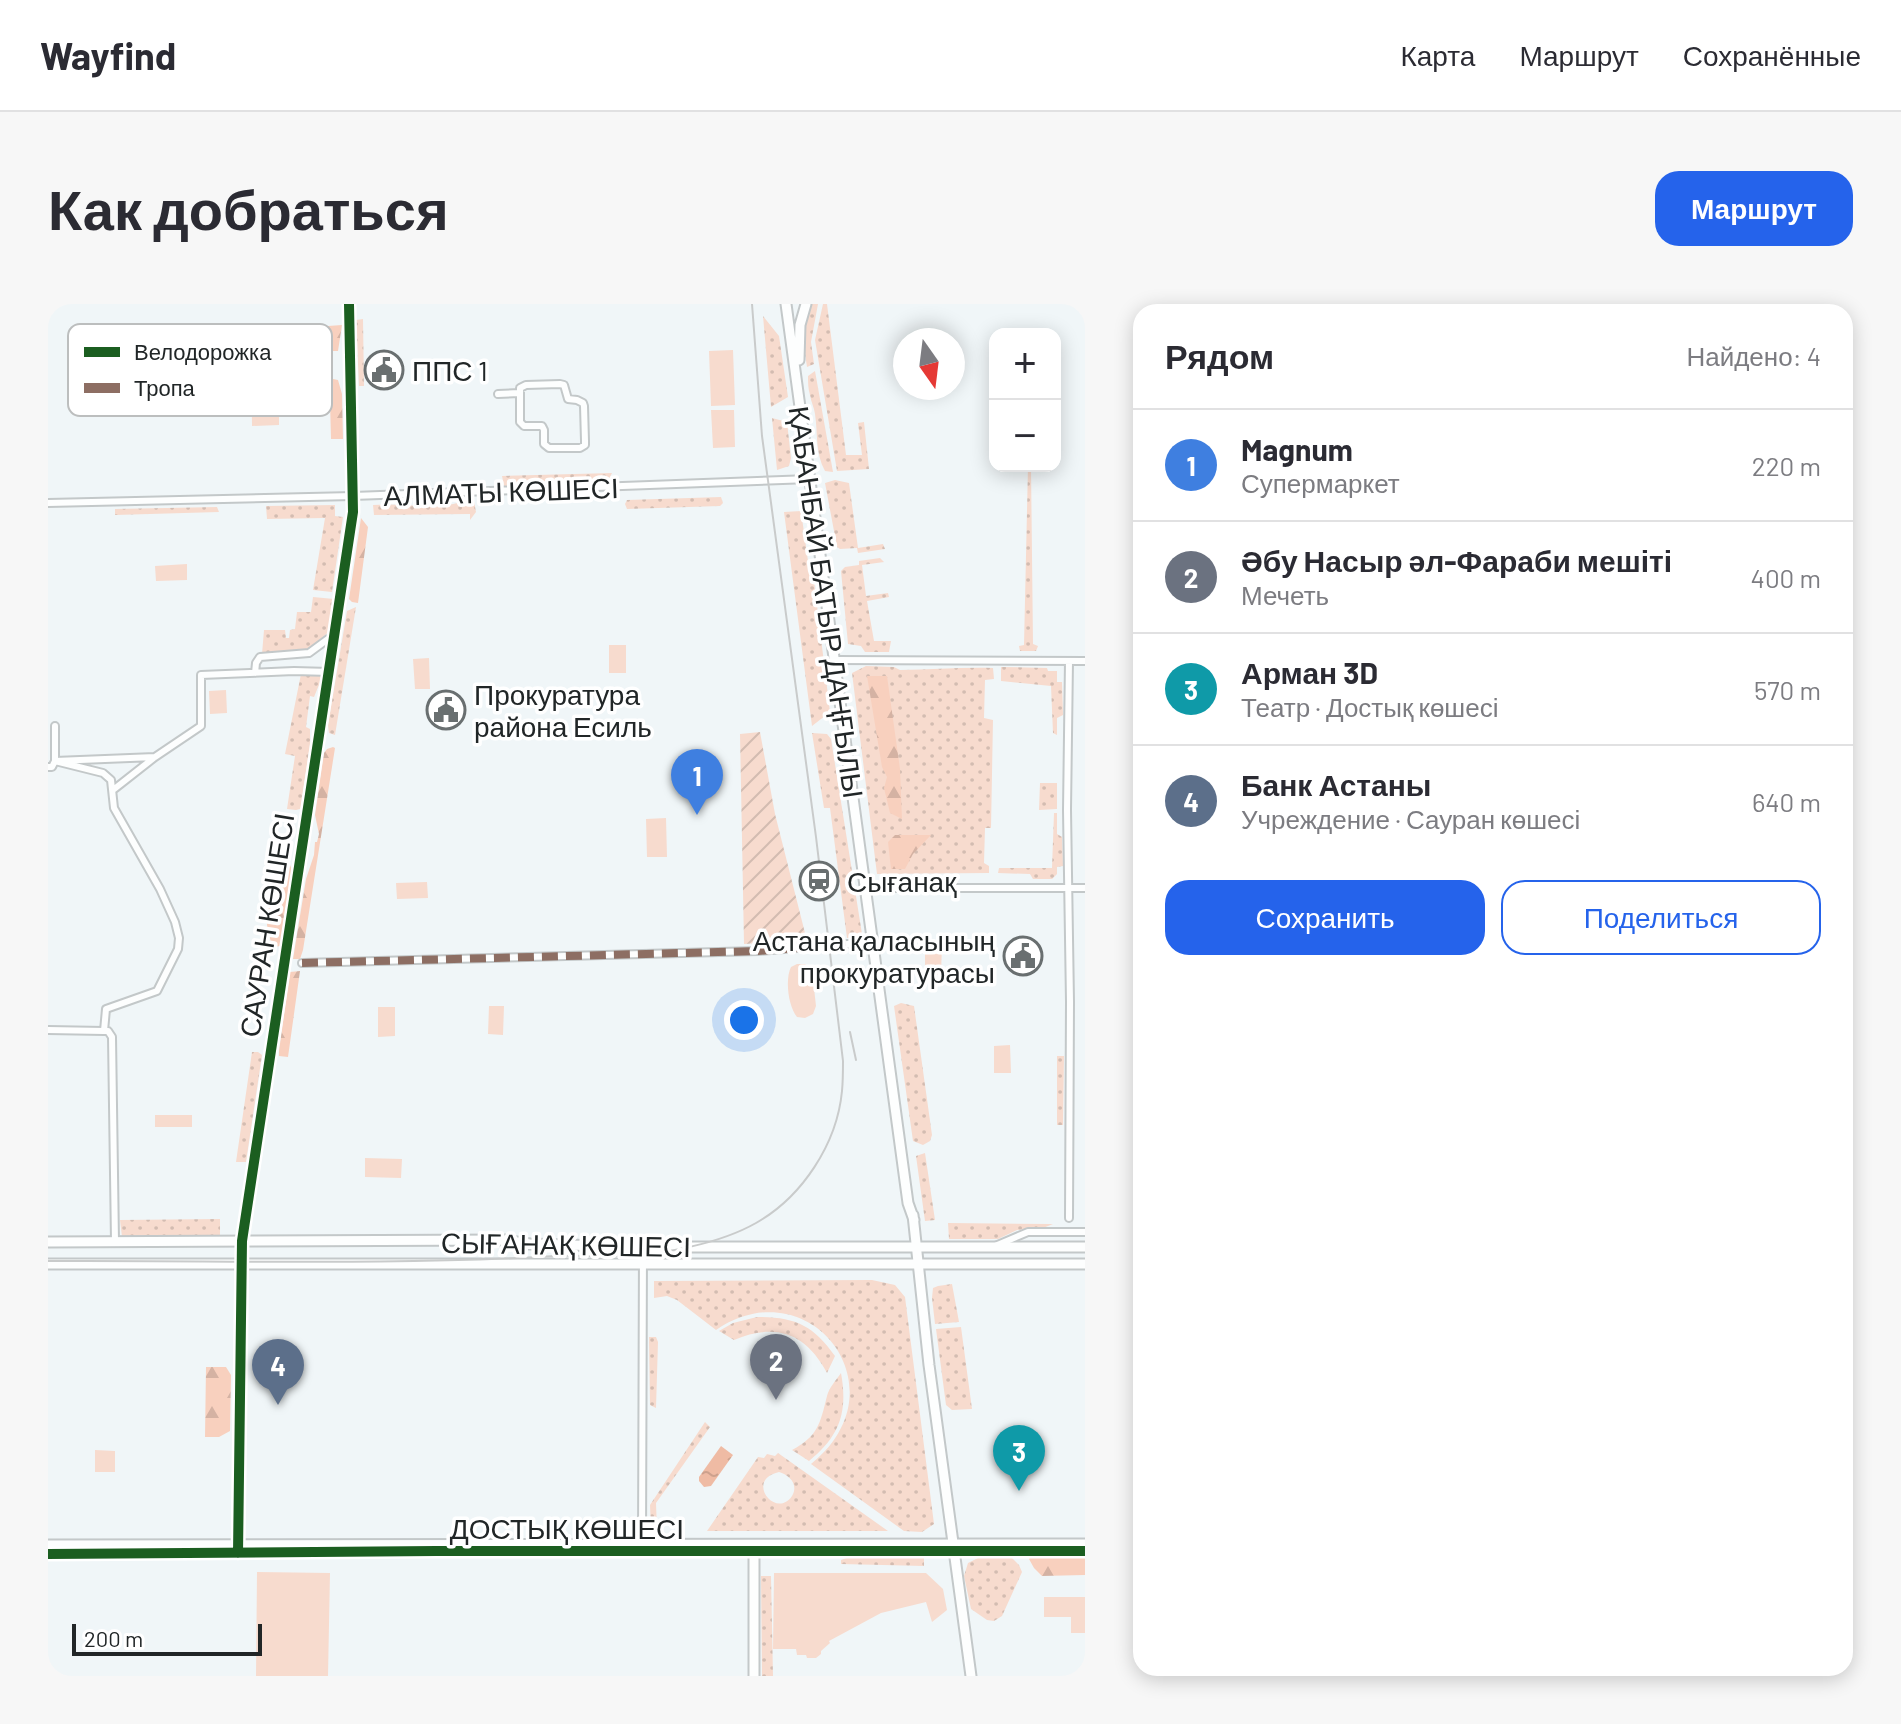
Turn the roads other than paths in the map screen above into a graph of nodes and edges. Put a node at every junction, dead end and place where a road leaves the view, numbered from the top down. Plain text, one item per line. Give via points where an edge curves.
1 (349, 304) edge
2 (786, 304) edge
3 (806, 304) edge
4 (798, 387) junction
5 (519, 393) junction
6 (498, 394) dead end
7 (810, 479) junction
8 (353, 496) junction
9 (48, 503) edge
10 (335, 640) junction
11 (835, 660) junction
12 (1069, 661) junction
13 (1085, 661) edge
14 (330, 672) junction
15 (255, 673) junction
16 (55, 726) dead end
17 (155, 757) junction
18 (55, 761) junction
19 (48, 767) edge
20 (113, 790) junction
21 (866, 888) junction
22 (1069, 888) junction
23 (1085, 888) edge
24 (868, 901) junction
25 (873, 942) junction
26 (302, 963) dead end
27 (48, 1030) edge
28 (104, 1031) junction
29 (1069, 1215) junction
30 (914, 1220) junction
31 (1050, 1232) junction
32 (1083, 1232) edge
33 (242, 1241) junction
34 (48, 1242) edge
35 (115, 1242) junction
36 (643, 1247) junction
37 (1085, 1247) edge
38 (917, 1248) junction
39 (991, 1248) junction
40 (241, 1263) junction
41 (48, 1264) edge
42 (643, 1264) junction
43 (919, 1264) junction
44 (1085, 1264) edge
45 (1085, 1544) edge
46 (48, 1545) edge
47 (642, 1545) junction
48 (754, 1548) junction
49 (953, 1548) junction
50 (238, 1549) junction
51 (1085, 1551) edge
52 (48, 1554) edge
53 (754, 1676) edge
54 (971, 1676) edge

1 - 8 main road, САУРАН КӨШЕСІ
2 - 4 main road, ҚАБАНБАЙ БАТЫР ДАҢҒЫЛЫ
3 - 4 main road
4 - 7 main road, ҚАБАНБАЙ БАТЫР ДАҢҒЫЛЫ
5 - 5 street via 526,385 564,385 568,399 583,403 585,445 549,448 542,426 520,422
5 - 6 street
7 - 8 street, АЛМАТЫ КӨШЕСІ
7 - 11 main road, ҚАБАНБАЙ БАТЫР ДАҢҒЫЛЫ
8 - 9 street, АЛМАТЫ КӨШЕСІ
8 - 10 main road, САУРАН КӨШЕСІ
10 - 14 main road, САУРАН КӨШЕСІ
10 - 15 street via 328,639 309,653 260,657
11 - 12 street
11 - 21 main road, ҚАБАНБАЙ БАТЫР ДАҢҒЫЛЫ
12 - 13 street
12 - 22 street
14 - 15 street
14 - 33 main road, САУРАН КӨШЕСІ
15 - 17 street via 201,675 201,726
16 - 18 street
17 - 18 street
17 - 20 street
18 - 19 street
18 - 20 street via 103,773
20 - 28 street via 114,808 160,889 179,938 157,991 106,1009
21 - 22 street
21 - 24 main road, ҚАБАНБАЙ БАТЫР ДАҢҒЫЛЫ
22 - 23 street
22 - 29 street
24 - 25 main road, ҚАБАНБАЙ БАТЫР ДАҢҒЫЛЫ
24 - 30 main road, ҚАБАНБАЙ БАТЫР ДАҢҒЫЛЫ
25 - 26 street via 758,951
25 - 30 main road, ҚАБАНБАЙ БАТЫР ДАҢҒЫЛЫ
27 - 28 street
28 - 35 street via 112,1037
29 - 31 street via 1062,1227
29 - 32 street
30 - 38 main road, ҚАБАНБАЙ БАТЫР ДАҢҒЫЛЫ
31 - 32 street
31 - 39 street via 1028,1232
33 - 35 main road, СЫҒАНАҚ КӨШЕСІ
33 - 36 main road, СЫҒАНАҚ КӨШЕСІ via 505,1240
33 - 40 main road, САУРАН КӨШЕСІ
34 - 35 main road, СЫҒАНАҚ КӨШЕСІ
36 - 38 main road, СЫҒАНАҚ КӨШЕСІ
36 - 42 street
37 - 39 main road, СЫҒАНАҚ КӨШЕСІ
38 - 39 main road, СЫҒАНАҚ КӨШЕСІ
38 - 43 main road, ҚАБАНБАЙ БАТЫР ДАҢҒЫЛЫ
40 - 41 main road, СЫҒАНАҚ КӨШЕСІ
40 - 42 main road, СЫҒАНАҚ КӨШЕСІ
40 - 50 main road, САУРАН КӨШЕСІ
42 - 43 main road, СЫҒАНАҚ КӨШЕСІ
42 - 47 street
43 - 44 main road, СЫҒАНАҚ КӨШЕСІ
43 - 49 main road, ҚАБАНБАЙ БАТЫР ДАҢҒЫЛЫ
45 - 49 main road, ДОСТЫҚ КӨШЕСІ
46 - 50 main road, ДОСТЫҚ КӨШЕСІ
47 - 48 main road, ДОСТЫҚ КӨШЕСІ
47 - 50 main road, ДОСТЫҚ КӨШЕСІ
48 - 49 main road, ДОСТЫҚ КӨШЕСІ
48 - 50 main road, ДОСТЫҚ КӨШЕСІ
48 - 53 main road
49 - 51 main road, ДОСТЫҚ КӨШЕСІ
49 - 54 main road, ҚАБАНБАЙ БАТЫР ДАҢҒЫЛЫ
50 - 52 main road, ДОСТЫҚ КӨШЕСІ

